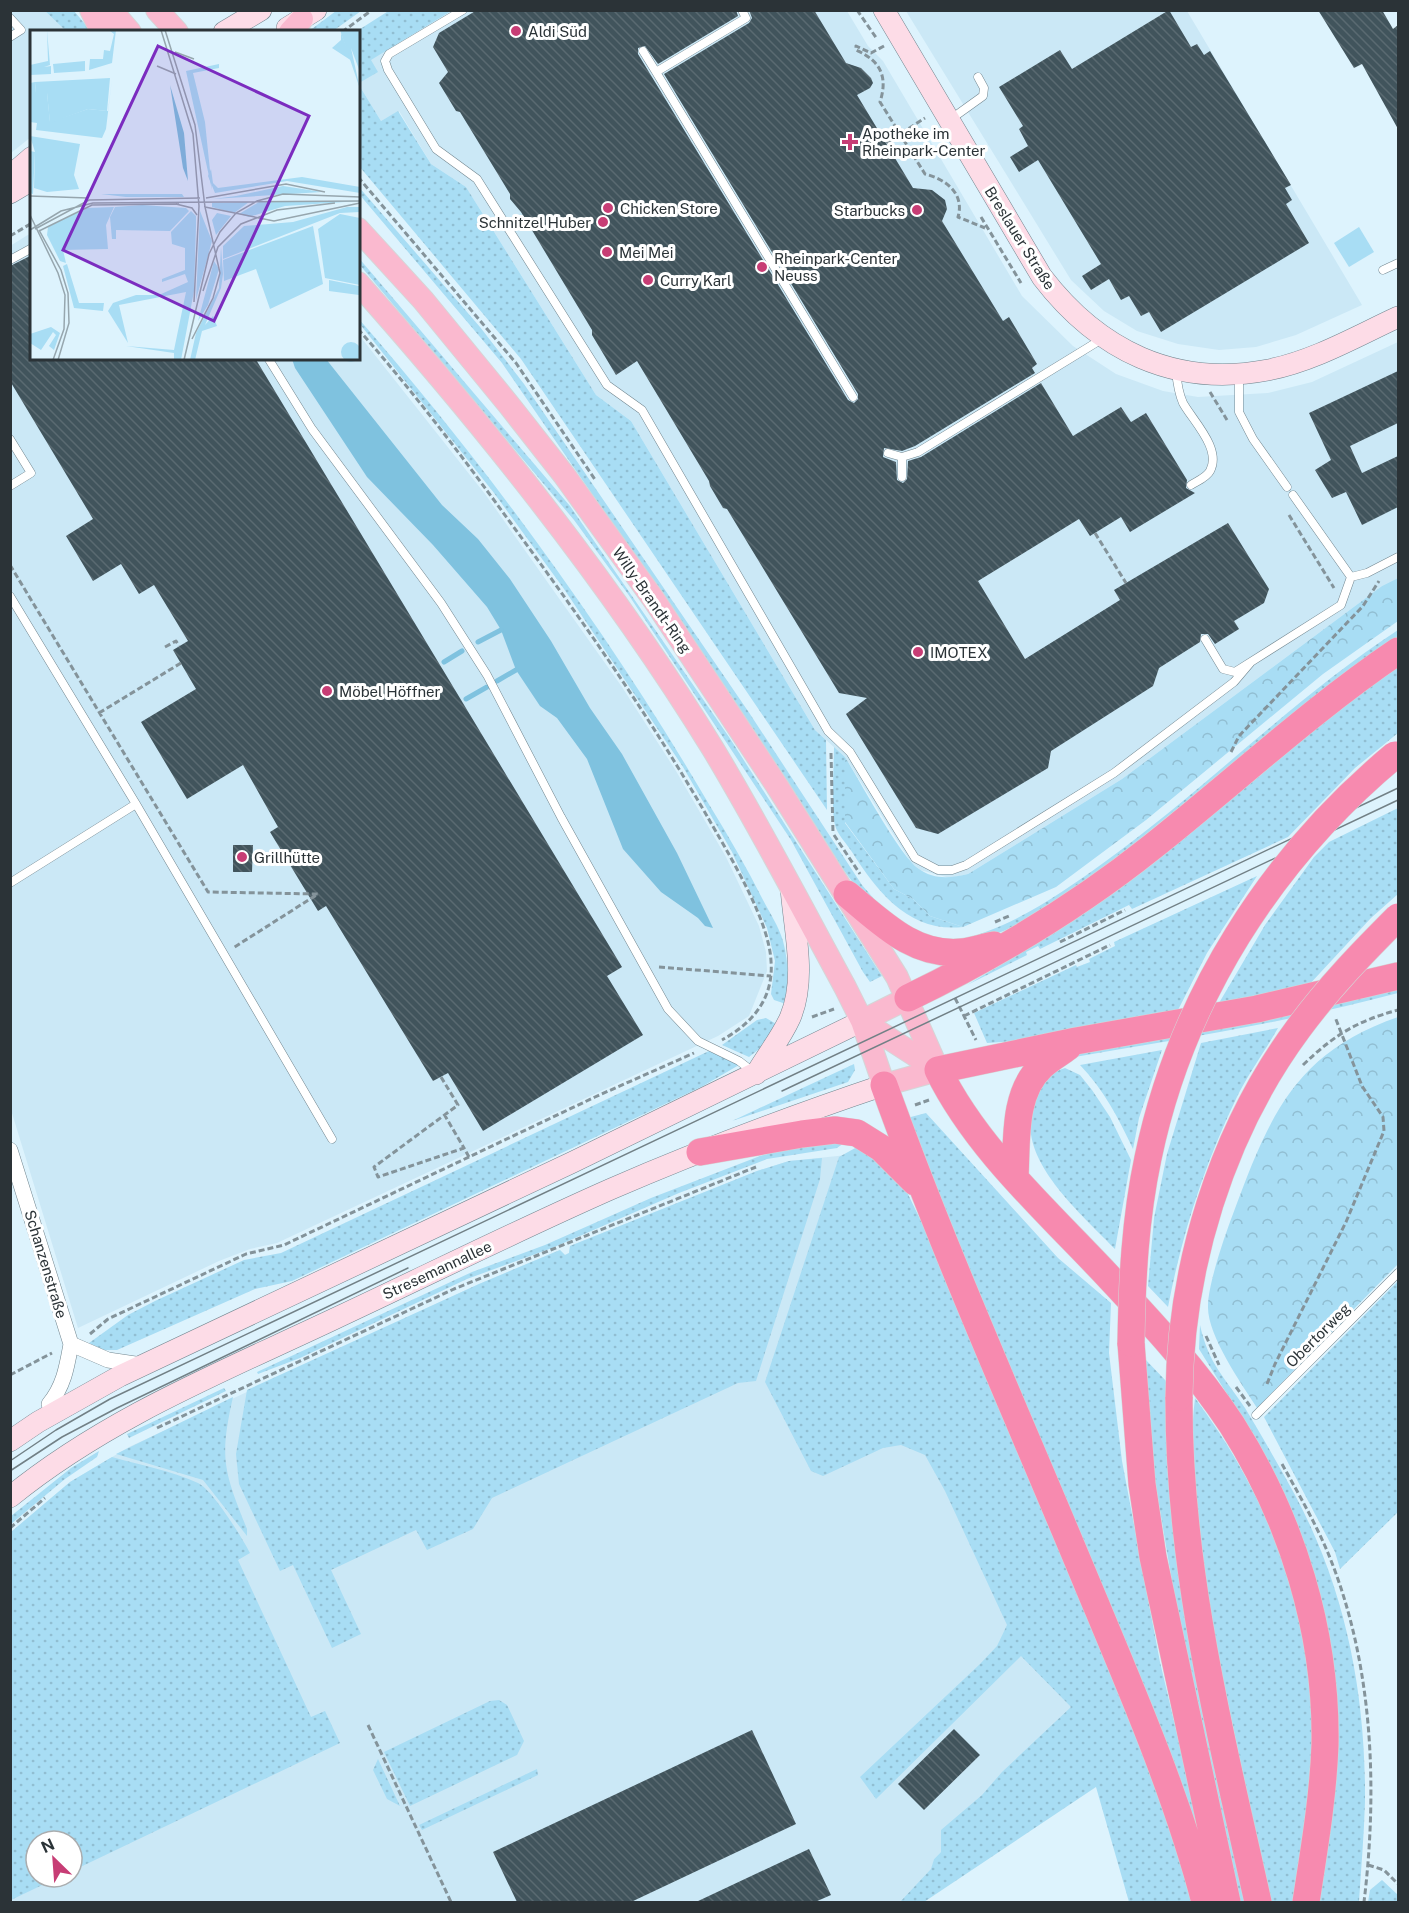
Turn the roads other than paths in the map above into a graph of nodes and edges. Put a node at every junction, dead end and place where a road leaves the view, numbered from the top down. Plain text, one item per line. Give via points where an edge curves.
1 (91, 10) edge
2 (111, 10) edge
3 (157, 10) edge
4 (261, 10) edge
5 (463, 10) edge
6 (742, 10) edge
7 (884, 10) edge
8 (10, 18) edge
9 (303, 20) edge
10 (101, 30) edge
11 (128, 30) edge
12 (175, 30) edge
13 (227, 30) edge
14 (285, 30) edge
15 (10, 37) edge
16 (643, 51) dead end
17 (656, 72) junction
18 (978, 77) dead end
19 (949, 119) junction
20 (30, 159) edge
21 (10, 176) edge
22 (30, 181) edge
23 (10, 193) edge
24 (360, 231) edge
25 (30, 249) edge
26 (10, 261) edge
27 (1398, 262) edge
28 (1383, 270) dead end
29 (360, 285) edge
30 (1398, 317) edge
31 (1102, 339) junction
32 (269, 360) edge
33 (1176, 369) junction
34 (1239, 374) junction
35 (853, 397) dead end
36 (10, 439) edge
37 (888, 453) dead end
38 (902, 458) junction
39 (902, 477) dead end
40 (1191, 485) dead end
41 (10, 486) edge
42 (1287, 487) dead end
43 (1293, 495) dead end
44 (1398, 557) edge
45 (1351, 577) junction
46 (10, 596) edge
47 (1205, 639) dead end
48 (1398, 651) edge
49 (1251, 662) junction
50 (1397, 753) edge
51 (136, 804) junction
52 (34, 866) junction
53 (10, 875) edge
54 (10, 883) edge
55 (791, 888) junction
56 (847, 894) junction
57 (1398, 917) edge
58 (1015, 927) junction
59 (1398, 975) edge
60 (912, 1007) junction
61 (861, 1021) junction
62 (1076, 1041) junction
63 (902, 1047) junction
64 (756, 1074) junction
65 (944, 1082) junction
66 (884, 1085) junction
67 (332, 1138) dead end
68 (10, 1150) edge
69 (700, 1152) junction
70 (1015, 1177) junction
71 (925, 1192) junction
72 (1398, 1273) edge
73 (71, 1344) junction
74 (142, 1365) junction
75 (120, 1376) junction
76 (49, 1404) junction
77 (1256, 1415) road end
78 (10, 1422) edge
79 (10, 1441) edge
80 (10, 1497) edge
81 (1204, 1902) edge
82 (1227, 1902) edge
83 (1258, 1902) edge
84 (1306, 1902) edge

1 - 10 main road
2 - 11 main road
3 - 12 main road
4 - 13 main road
5 - 49 lane via 389,54 387,67 436,149 477,179 607,385 642,410 828,731 850,752 915,858 938,870 966,865 1114,773 1234,682
6 - 17 lane via 746,18
7 - 19 main road, Breslauer Straße
8 - 15 lane via 21,30
9 - 14 main road
16 - 17 lane
17 - 35 lane
18 - 19 lane via 984,88 983,96
19 - 31 main road, Breslauer Straße via 1042,277 1060,300
20 - 21 main road
22 - 23 main road
24 - 56 main road, Willy-Brandt-Ring via 423,300 564,475 654,600
25 - 26 lane
27 - 28 lane
29 - 55 main road via 523,482 626,618 712,749
30 - 34 main road, Breslauer Straße via 1293,363
31 - 33 main road, Breslauer Straße via 1127,353
31 - 38 lane via 918,452
32 - 64 lane via 317,437 441,603 487,675 642,966 674,1017 698,1041
33 - 34 main road, Breslauer Straße
33 - 40 lane via 1183,402 1213,456 1211,469
34 - 42 lane via 1239,412
36 - 41 lane via 31,473
37 - 38 lane
38 - 39 lane
43 - 45 lane
44 - 45 lane
45 - 49 lane via 1341,604
46 - 51 lane
47 - 49 lane via 1228,673
48 - 58 highway via 1356,680 1151,849 1074,905
50 - 82 highway, bridge via 1338,806 1277,875 1223,958 1177,1058 1148,1158 1133,1274 1131,1343 1142,1484 1153,1557
51 - 52 lane
51 - 67 lane
52 - 53 lane
52 - 54 lane
55 - 61 main road
55 - 64 main road via 798,973 796,997 782,1034
56 - 58 highway via 912,944 932,951 961,952
56 - 60 main road, Willy-Brandt-Ring
57 - 83 highway, bridge via 1328,991 1297,1031 1244,1120 1224,1166 1197,1251 1182,1334 1182,1486 1190,1566
58 - 60 highway
59 - 62 highway via 1257,1009
60 - 61 main road
60 - 63 main road
60 - 65 main road, Willy-Brandt-Ring
61 - 63 main road
61 - 64 main road
61 - 66 main road
62 - 65 highway via 986,1060
62 - 70 highway via 1040,1068 1027,1087 1018,1116
63 - 65 main road
63 - 66 main road
64 - 74 main road
65 - 66 main road, Stresemannallee
65 - 70 highway
66 - 69 main road, Stresemannallee
66 - 71 highway
68 - 73 street, Schanzenstraße
69 - 71 highway via 802,1134 836,1130 857,1133 881,1148
69 - 80 main road, Stresemannallee via 589,1199 140,1412 58,1460
70 - 84 highway via 1158,1328 1196,1376 1232,1425 1285,1528 1317,1644 1325,1743 1321,1805
71 - 81 highway via 1141,1712
72 - 77 lane, Obertorweg
73 - 74 street via 108,1360
73 - 76 street, Schanzenstraße via 66,1373
74 - 75 main road
75 - 76 main road
75 - 79 main road
76 - 78 main road

